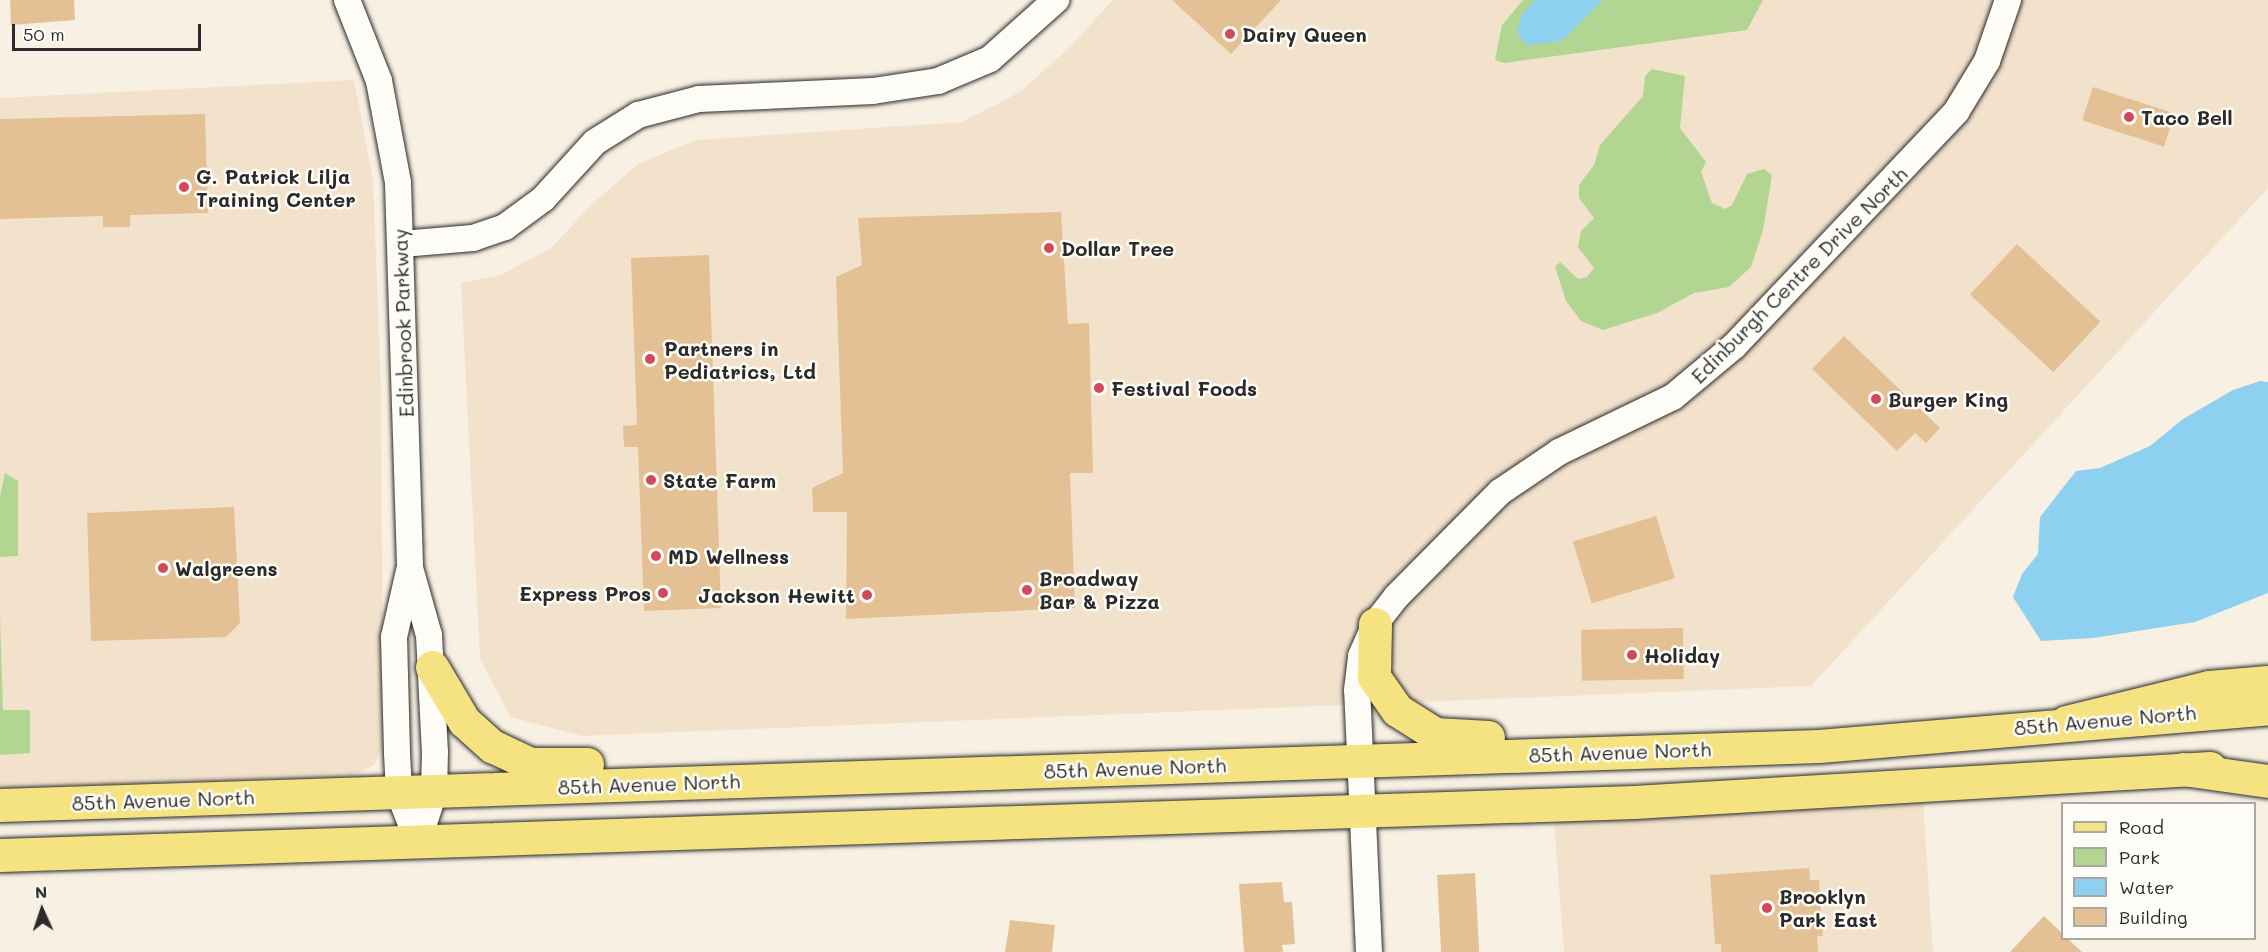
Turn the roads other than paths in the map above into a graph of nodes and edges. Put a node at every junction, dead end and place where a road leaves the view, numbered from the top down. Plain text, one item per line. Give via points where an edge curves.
1 (347, 0) edge
2 (1056, 0) edge
3 (2008, 0) edge
4 (402, 244) junction
5 (410, 568) junction
6 (1376, 624) junction
7 (432, 667) junction
8 (2268, 682) edge
9 (2268, 708) edge
10 (2066, 722) junction
11 (1688, 750) junction
12 (1357, 761) junction
13 (2268, 765) edge
14 (2184, 769) junction
15 (944, 774) junction
16 (2268, 781) edge
17 (399, 792) junction
18 (434, 792) junction
19 (0, 805) edge
20 (1359, 812) junction
21 (418, 842) junction
22 (0, 855) edge
23 (1369, 952) edge

1 - 4 street, Edinbrook Parkway via 379,81 398,183
2 - 4 street via 990,59 938,81 873,91 709,98 669,104 638,115 595,142 543,199 505,227 465,240
3 - 6 street, Edinburgh Centre Drive North via 1987,61 1956,112 1734,346 1673,397 1559,452 1500,492 1396,597
4 - 5 street, Edinbrook Parkway
5 - 7 street, Edinbrook Parkway via 429,634
5 - 17 street, Edinbrook Parkway via 394,637
6 - 11 main road via 1374,677 1397,710 1435,734 1465,738 1625,731
6 - 12 street, Edinburgh Centre Drive North via 1358,672
7 - 15 main road via 452,706 479,737 508,756 530,764 851,757
7 - 18 street, Edinbrook Parkway
8 - 10 main road via 2209,687
9 - 10 main road, 85th Avenue North
10 - 11 main road, 85th Avenue North via 1867,743
11 - 12 main road, 85th Avenue North
12 - 15 main road, 85th Avenue North
12 - 20 street, Edinburgh Centre Drive North
13 - 14 main road
14 - 16 main road
14 - 20 main road via 1646,801
15 - 18 main road, 85th Avenue North
17 - 18 main road, 85th Avenue North
17 - 19 main road, 85th Avenue North
17 - 21 street, Edinbrook Parkway
18 - 21 street, Edinbrook Parkway
20 - 21 main road
20 - 23 street, Edinburgh Centre Drive North
21 - 22 main road

